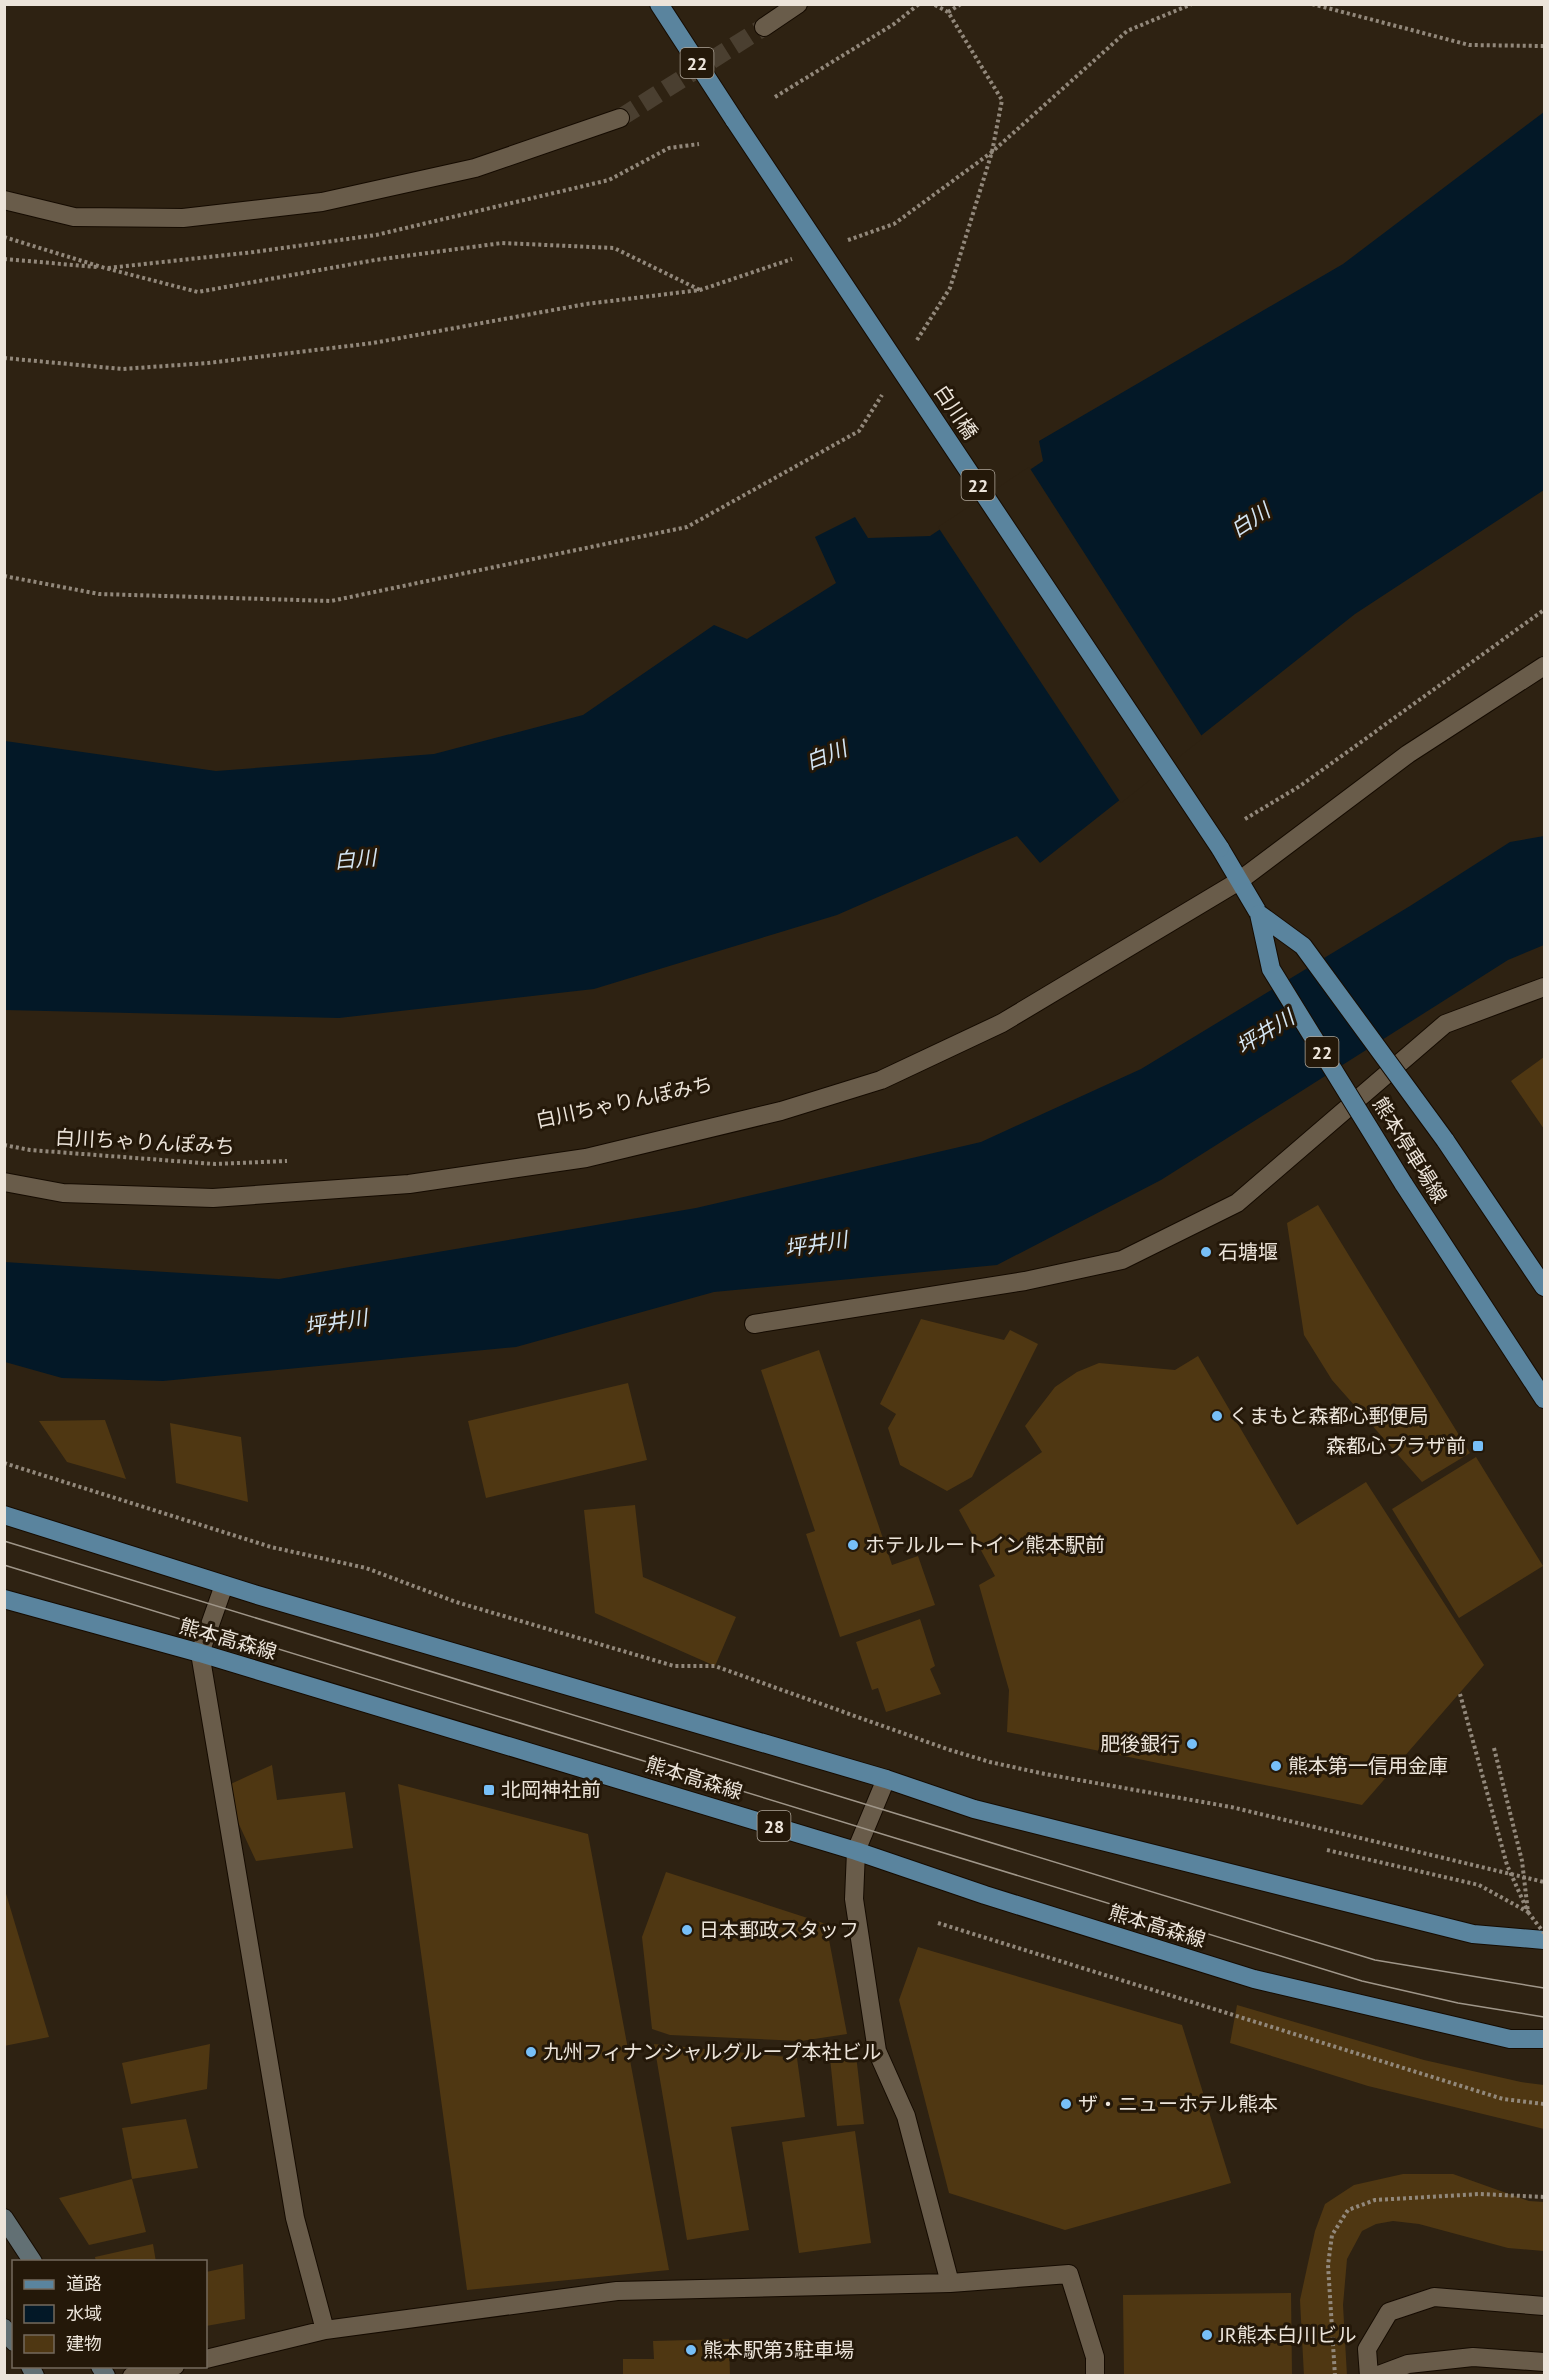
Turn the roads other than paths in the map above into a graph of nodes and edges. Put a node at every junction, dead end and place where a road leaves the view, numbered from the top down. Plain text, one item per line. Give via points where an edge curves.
1 (658, 4) edge
2 (798, 4) edge
3 (764, 27) tunnel mouth
4 (620, 118) tunnel mouth
5 (4, 200) edge
6 (1545, 666) edge
7 (1220, 848) joint
8 (1239, 881) junction
9 (1259, 914) junction
10 (1545, 987) edge
11 (4, 1182) edge
12 (1545, 1287) edge
13 (754, 1324) dead end
14 (1545, 1399) edge
15 (4, 1515) edge
16 (224, 1585) junction
17 (4, 1599) edge
18 (200, 1653) junction
19 (886, 1779) junction
20 (856, 1851) junction
21 (1545, 1940) edge
22 (1545, 2039) edge
23 (4, 2218) edge
24 (32, 2260) edge
25 (950, 2283) junction
26 (1545, 2306) edge
27 (325, 2330) junction
28 (207, 2359) edge
29 (1545, 2362) edge
30 (170, 2368) edge
31 (132, 2376) edge
32 (1095, 2376) edge
33 (1369, 2376) edge
34 (1376, 2376) edge

1 - 7 main road, 白川橋 / 22, bridge
2 - 3 street
4 - 5 street via 475,168 322,202 183,218 74,217
6 - 8 street via 1408,754
7 - 8 main road, 熊本停車場線 / 22
8 - 9 main road, 熊本停車場線 / 22
8 - 11 street via 1002,1023 881,1080 747,1119 586,1158 409,1184 213,1198 63,1193
9 - 12 main road, 熊本停車場線 / 22, bridge via 1303,946 1445,1140
9 - 14 main road, 熊本停車場線 / 22, bridge via 1271,969 1403,1183
10 - 13 street via 1445,1024 1237,1203 1122,1260 1025,1281
15 - 16 main road
16 - 18 street
16 - 19 main road
17 - 18 main road, 熊本高森線 / 28
18 - 20 main road, 熊本高森線 / 28
18 - 27 street via 295,2218
19 - 20 street
19 - 21 main road via 974,1809 1473,1934
20 - 22 main road, 熊本高森線 / 28 via 1254,1979 1510,2039
20 - 25 street via 854,1899 877,2051 906,2116
23 - 24 main road
25 - 27 street via 617,2291
25 - 32 street via 1069,2274 1095,2357
26 - 33 street via 1434,2297 1389,2312 1367,2349
27 - 28 street
29 - 34 street via 1473,2357 1408,2364
30 - 31 street

